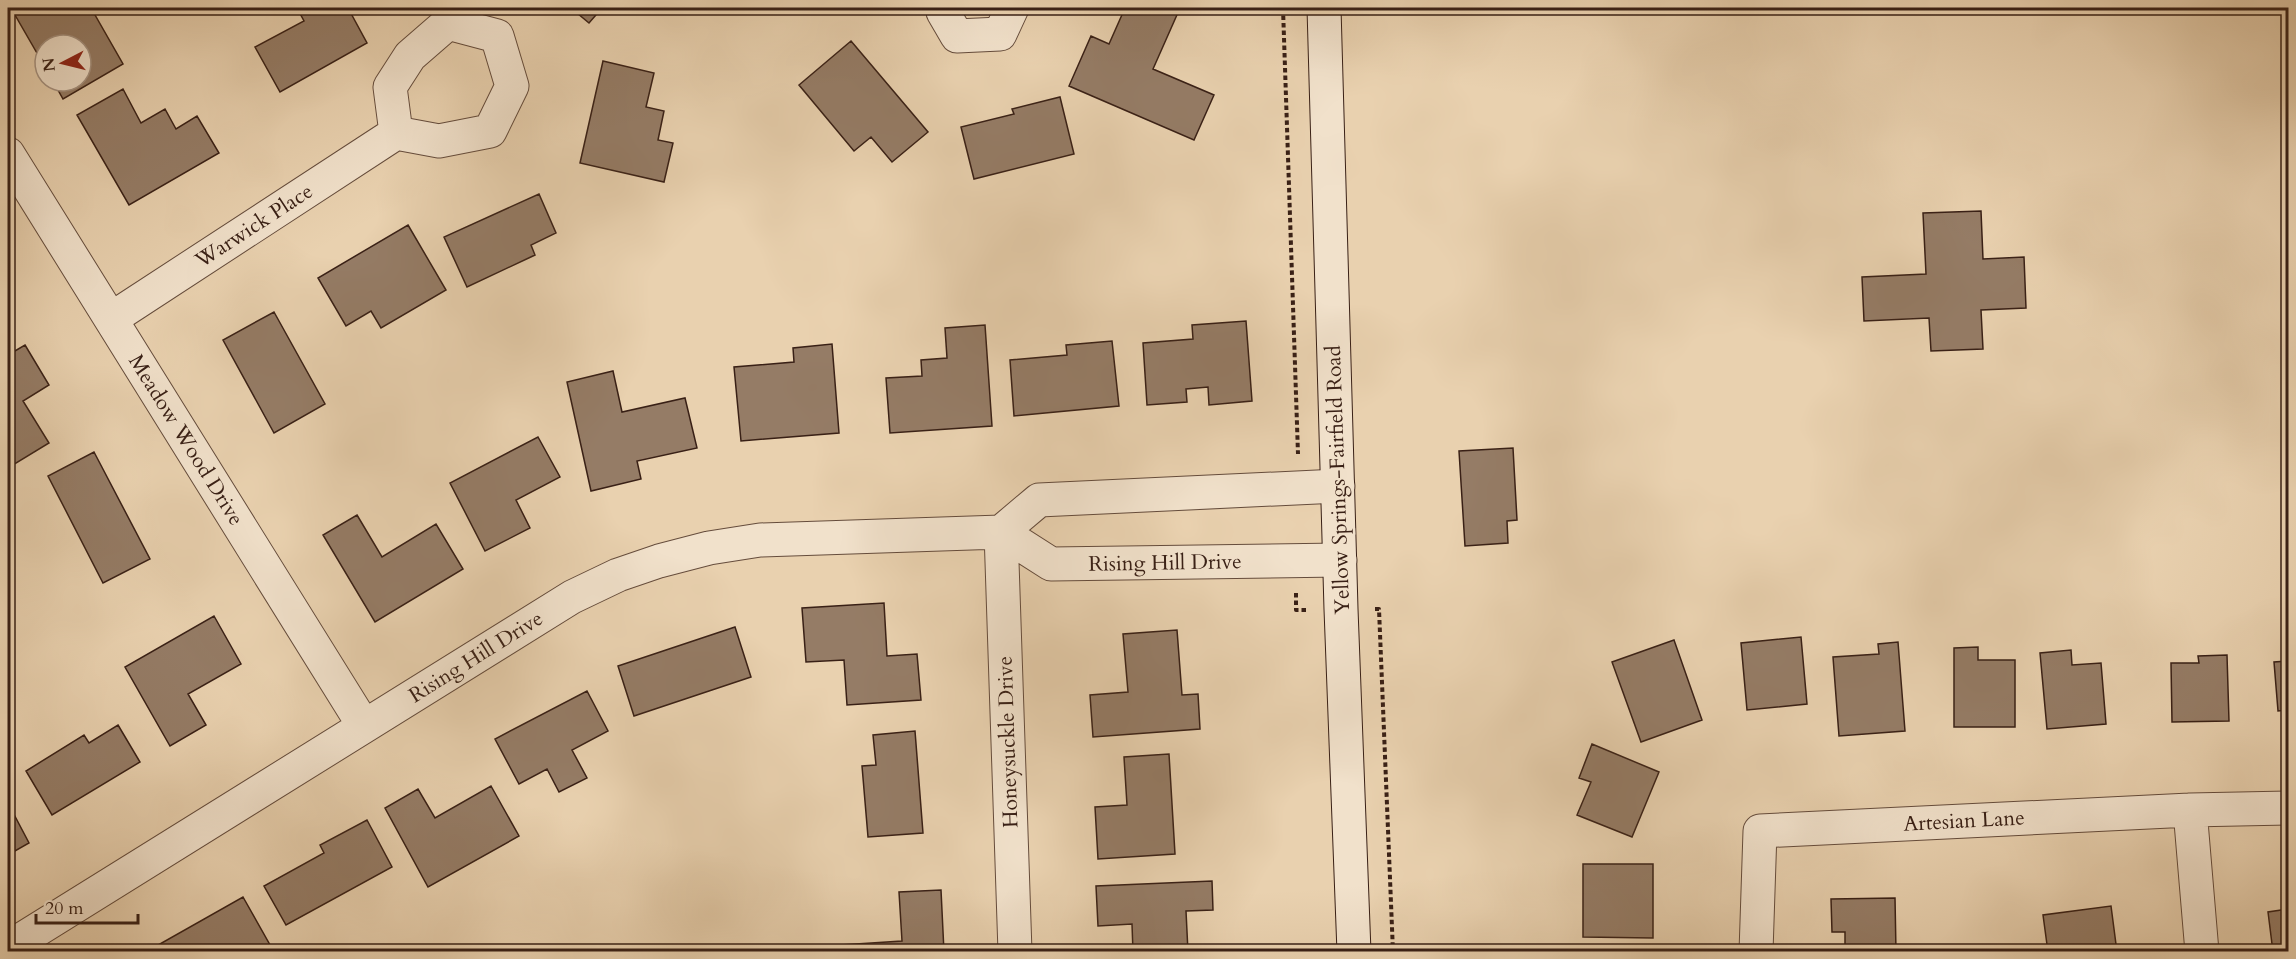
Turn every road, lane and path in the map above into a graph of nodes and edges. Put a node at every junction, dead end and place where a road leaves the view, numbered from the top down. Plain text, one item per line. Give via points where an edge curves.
1 (943, 8) edge
2 (1012, 8) edge
3 (1283, 8) edge
4 (1324, 8) edge
5 (396, 133) dead end
6 (8, 154) edge
7 (111, 319) junction
8 (1298, 454) dead end
9 (1338, 486) junction
10 (1000, 532) junction
11 (1340, 560) junction
12 (1296, 590) dead end
13 (1369, 609) dead end
14 (1317, 610) dead end
15 (364, 726) junction
16 (2289, 808) edge
17 (2190, 810) junction
18 (8, 948) edge
19 (1015, 951) edge
20 (1354, 951) edge
21 (1393, 951) edge
22 (1756, 951) edge
23 (2202, 951) edge

1 - 2 street via 957,36 1000,34
3 - 8 path
4 - 9 street, Yellow Springs-Fairfield Road
5 - 7 street, Warwick Place
6 - 7 street, Meadow Wood Drive
7 - 15 street, Meadow Wood Drive
9 - 10 street via 1039,500
9 - 11 street, Yellow Springs-Fairfield Road
10 - 11 street, Rising Hill Drive via 1051,564
10 - 15 street, Rising Hill Drive via 760,540 659,561 572,597
10 - 19 street, Honeysuckle Drive
11 - 20 street, Yellow Springs-Fairfield Road
12 - 14 path via 1296,610
13 - 21 path via 1379,609
15 - 18 street, Rising Hill Drive
16 - 17 street, Artesian Lane
17 - 22 street, Artesian Lane via 1760,831
17 - 23 street

